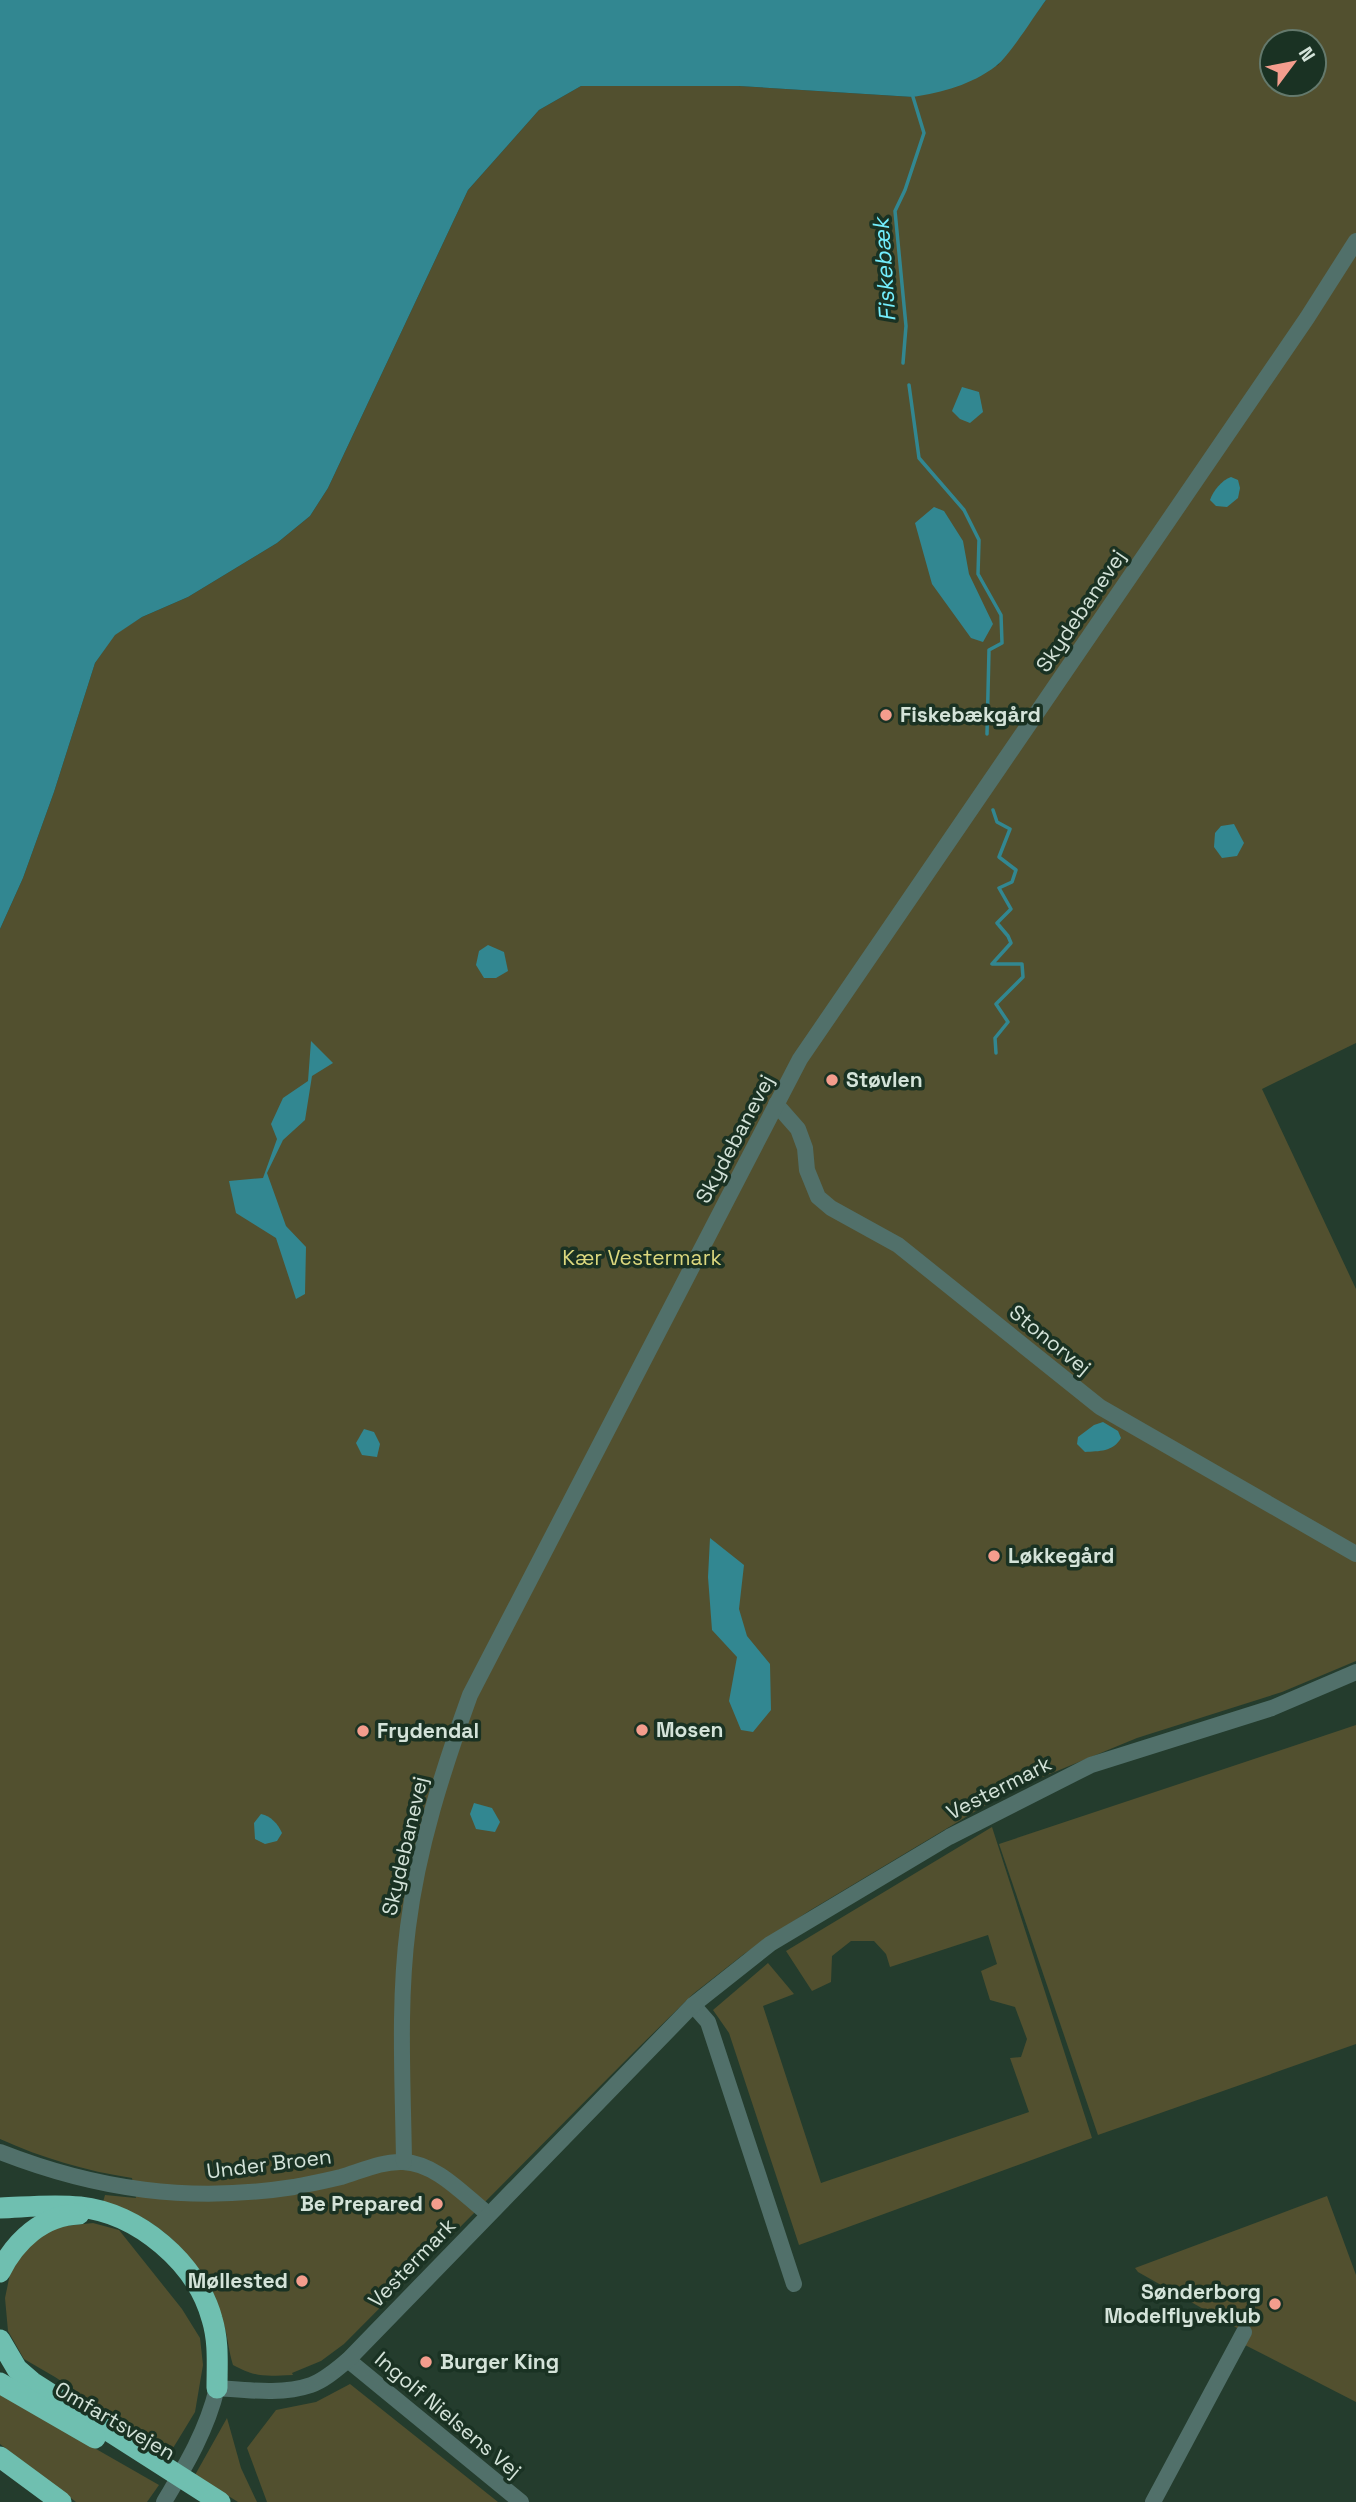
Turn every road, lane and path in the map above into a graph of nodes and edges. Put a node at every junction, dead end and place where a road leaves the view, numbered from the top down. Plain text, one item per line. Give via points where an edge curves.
1 (1356, 241) edge
2 (776, 1104) junction
3 (1356, 1554) edge
4 (1356, 1672) edge
5 (693, 2005) junction
6 (0, 2152) edge
7 (404, 2162) junction
8 (0, 2208) edge
9 (488, 2214) junction
10 (115, 2218) junction
11 (0, 2272) edge
12 (794, 2284) dead end
13 (1244, 2332) dead end
14 (0, 2340) edge
15 (348, 2360) junction
16 (0, 2383) edge
17 (217, 2388) junction
18 (0, 2457) edge
19 (165, 2501) edge
20 (59, 2502) edge
21 (206, 2502) edge
22 (220, 2502) edge
23 (521, 2502) edge
24 (1153, 2502) edge

1 - 2 street, Skydebanevej via 803,1055
2 - 3 street, Stonorvej via 798,1129 807,1170 824,1202 898,1245 1100,1407
2 - 7 street, Skydebanevej via 470,1695 447,1758 417,1872 408,1929 402,2028
4 - 5 street, Vestermark via 1272,1707 1101,1761 1016,1801 770,1944
5 - 9 street, Vestermark
5 - 12 street via 708,2022
6 - 7 street, Under Broen via 117,2188 200,2194 294,2187
7 - 9 street, Under Broen via 427,2167
8 - 10 highway via 81,2207
9 - 15 street, Vestermark
10 - 11 highway via 73,2214 35,2228 7,2257
10 - 17 highway via 136,2226 172,2252 202,2292 218,2344
13 - 24 street
14 - 22 highway via 17,2369 32,2382
15 - 17 street, Vestermark via 311,2385 283,2390
15 - 23 street, Ingolf Nielsens Vej
16 - 21 highway, Omfartsvejen
17 - 19 street via 211,2414
18 - 20 highway

